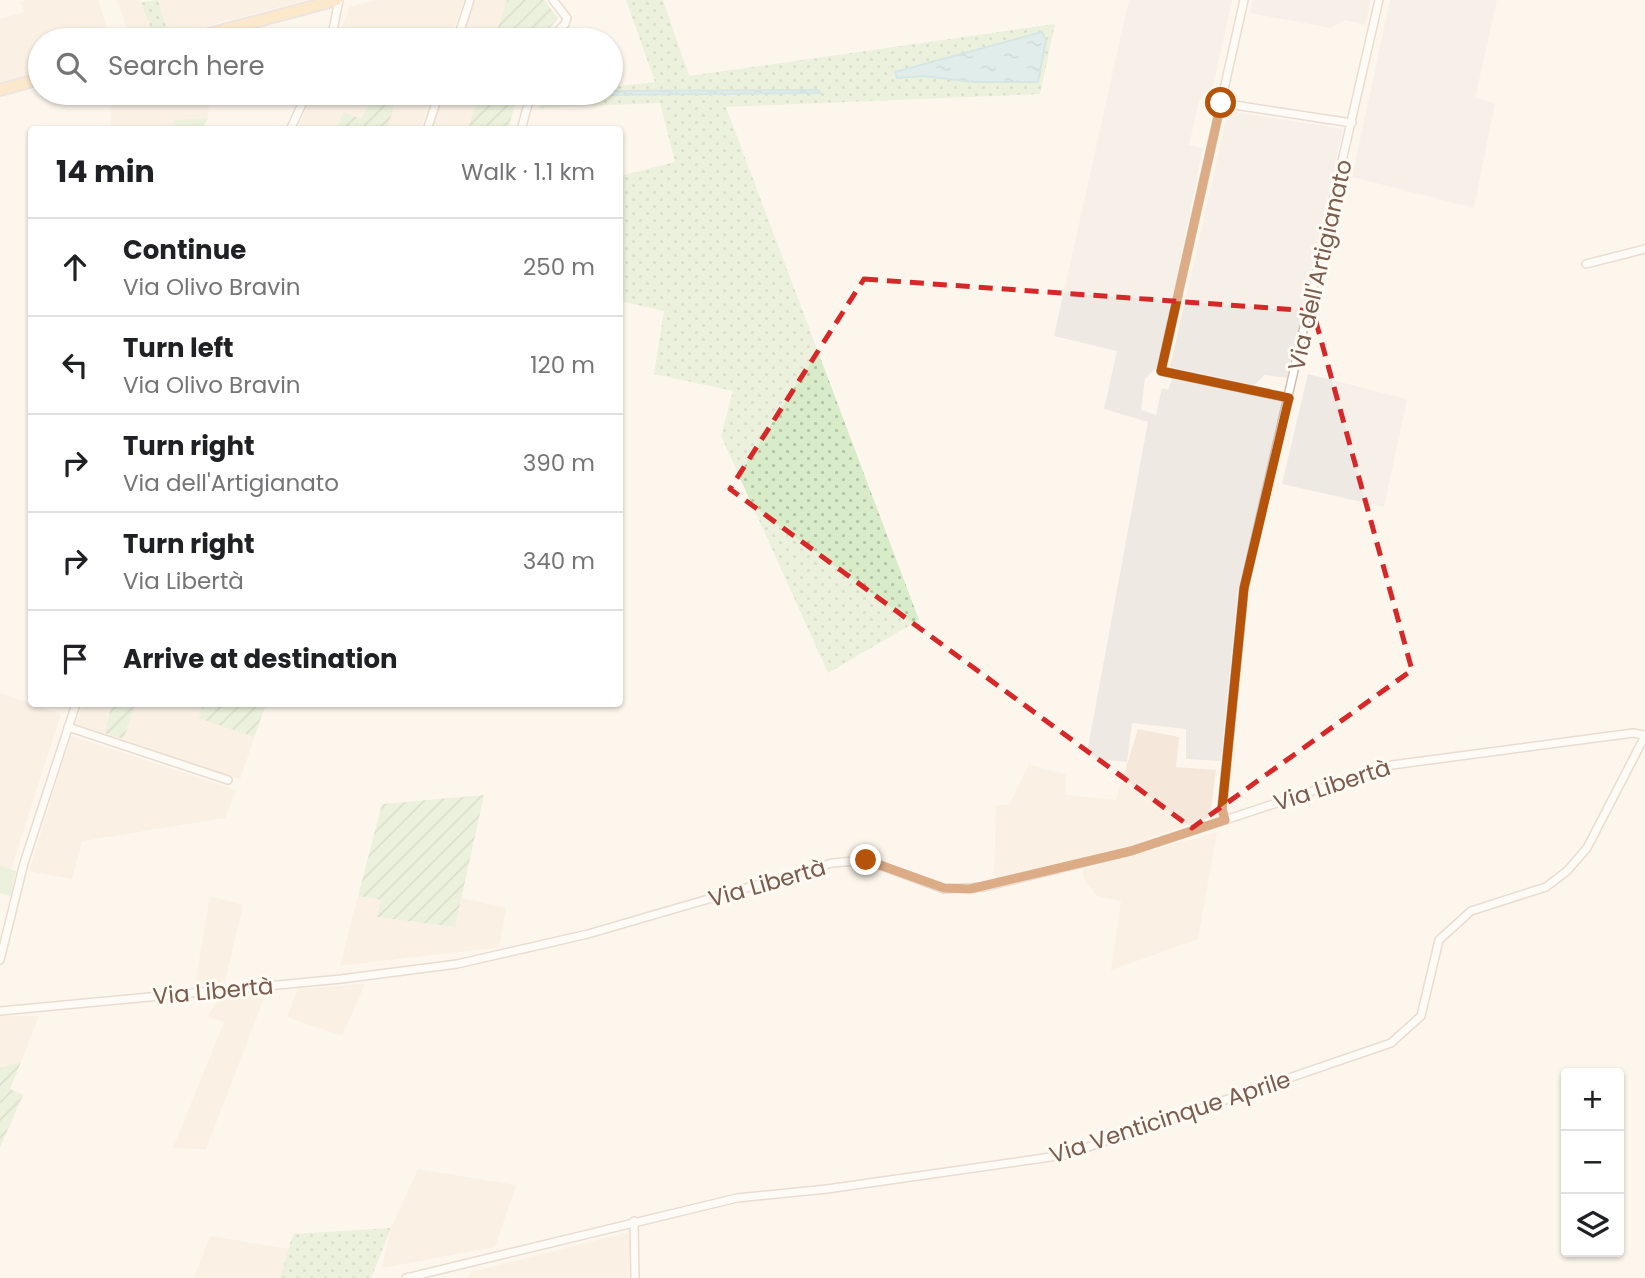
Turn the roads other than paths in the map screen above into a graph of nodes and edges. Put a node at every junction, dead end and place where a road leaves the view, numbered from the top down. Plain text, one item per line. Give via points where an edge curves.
1 (338, 0) edge
2 (470, 0) edge
3 (553, 0) edge
4 (1244, 0) edge
5 (1379, 0) edge
6 (232, 28) edge
7 (333, 28) edge
8 (461, 28) edge
9 (561, 28) edge
10 (28, 82) edge
11 (0, 90) edge
12 (1221, 103) junction
13 (301, 105) edge
14 (435, 105) edge
15 (528, 105) edge
16 (1352, 123) junction
17 (292, 126) edge
18 (428, 126) edge
19 (522, 126) edge
20 (1645, 249) edge
21 (1586, 264) dead end
22 (1289, 398) junction
23 (75, 707) edge
24 (68, 727) junction
25 (1645, 736) edge
26 (228, 780) dead end
27 (1225, 820) junction
28 (0, 960) edge
29 (0, 1011) edge
30 (635, 1221) junction
31 (406, 1278) edge
32 (635, 1278) edge

1 - 6 main road
1 - 7 street
2 - 8 street
3 - 9 street via 566,18
4 - 12 street
5 - 16 street, Via dell'Artigianato
10 - 11 main road
12 - 16 street
12 - 22 street via 1161,371
13 - 17 street
14 - 18 street
15 - 19 street
16 - 22 street, Via dell'Artigianato
20 - 21 street
22 - 27 street, Via dell'Artigianato via 1244,588 1222,809
23 - 24 street
24 - 26 street
24 - 28 street via 24,863
25 - 27 street, Via Libertà via 1633,733 1404,762
25 - 30 street, Via Venticinque Aprile via 1587,848 1567,871 1546,887 1471,911 1439,940 1421,1016 1391,1043 1065,1155 737,1198
27 - 29 street, Via Libertà via 1131,851 984,887 944,888 880,863 832,863 588,934 457,964
30 - 31 street, Via Venticinque Aprile
30 - 32 street

